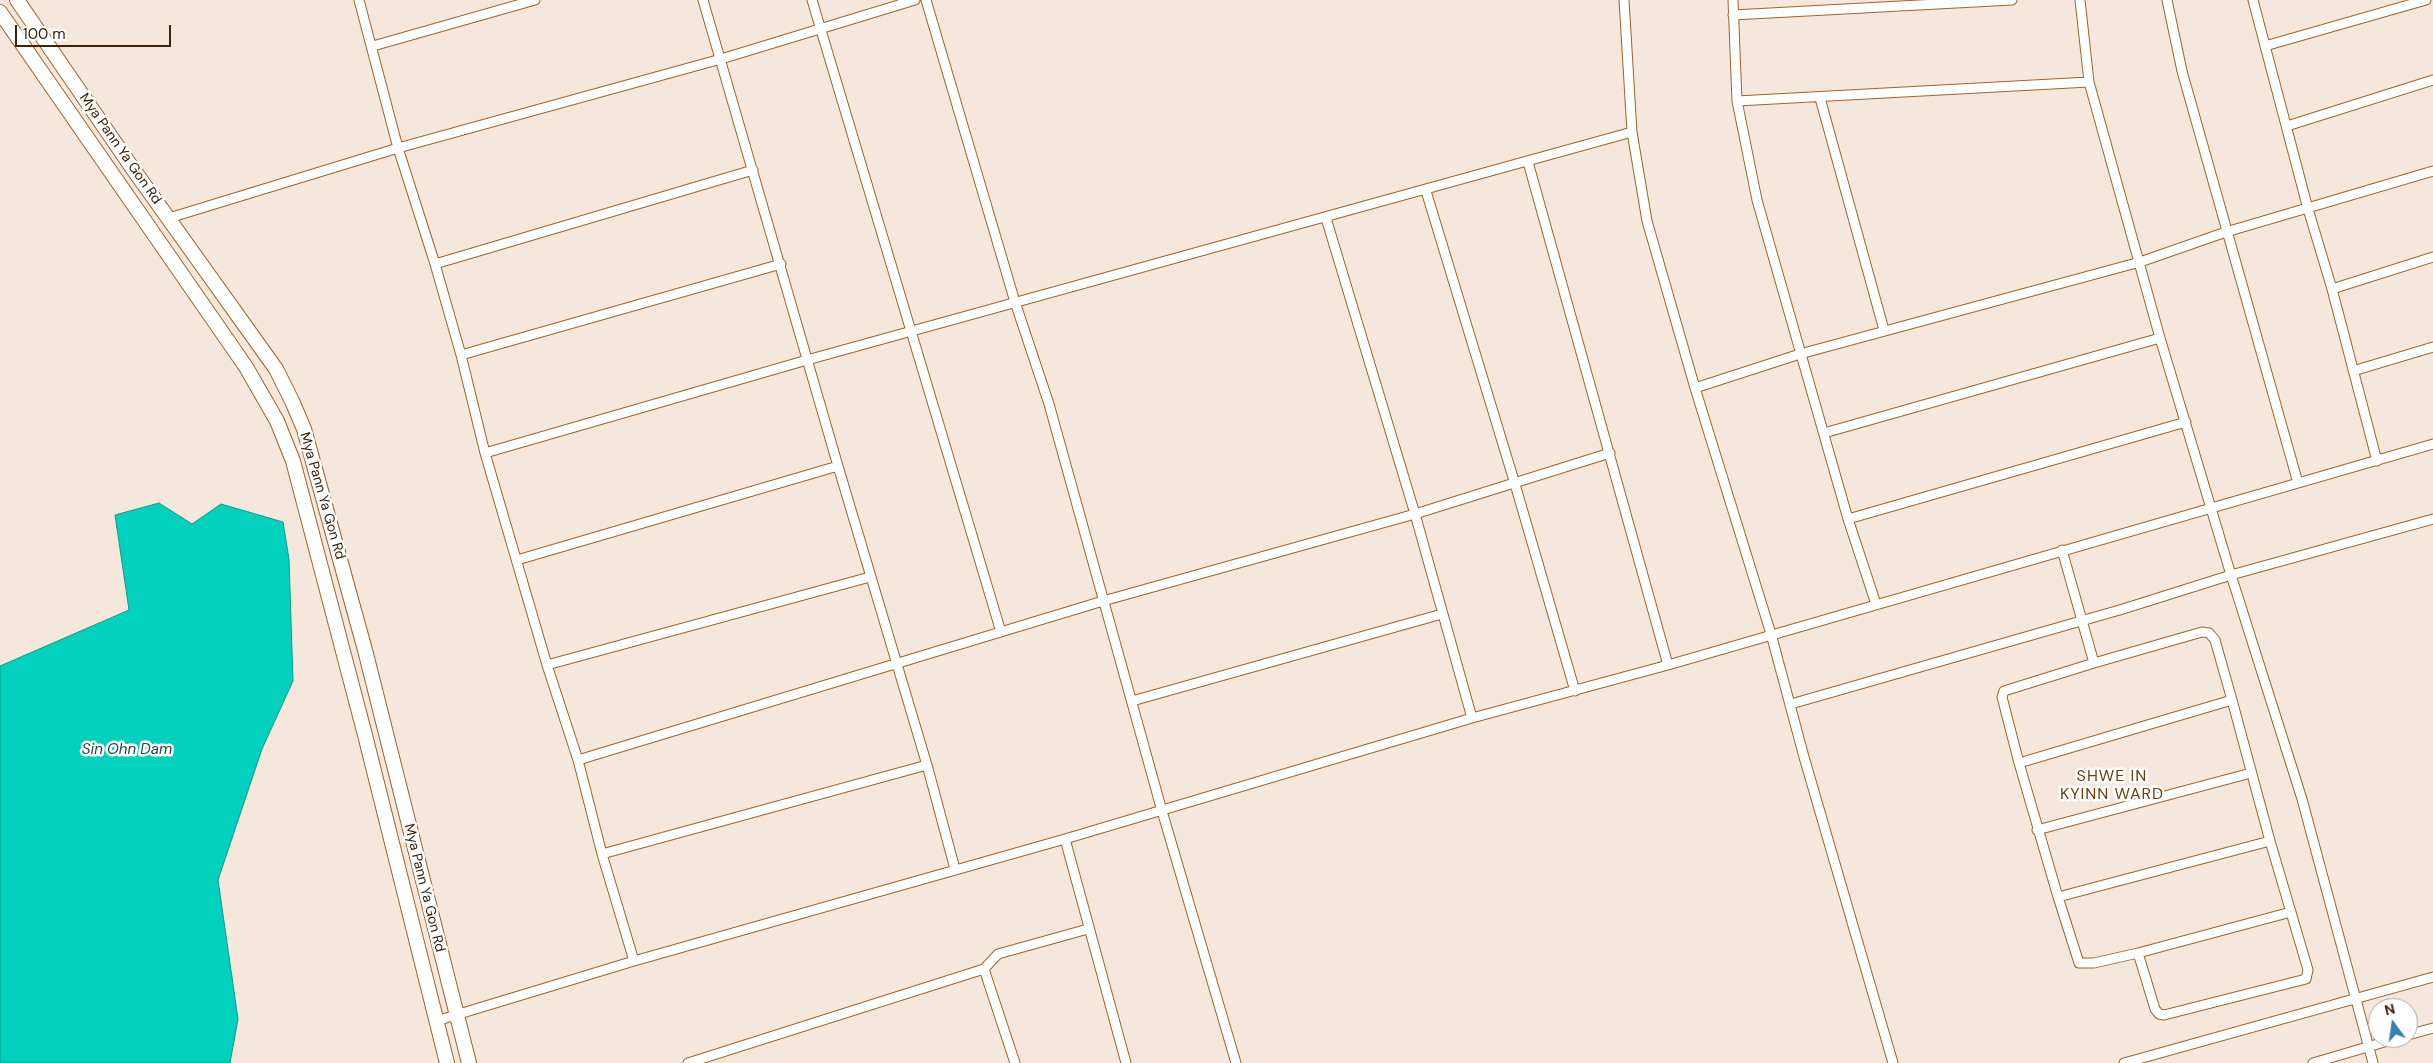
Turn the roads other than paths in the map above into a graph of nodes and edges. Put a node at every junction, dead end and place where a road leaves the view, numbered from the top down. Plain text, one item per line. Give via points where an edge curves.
1 (17, 0) edge
2 (359, 0) edge
3 (535, 0) edge
4 (703, 0) edge
5 (812, 0) edge
6 (915, 0) edge
7 (926, 0) edge
8 (1624, 0) edge
9 (1733, 0) edge
10 (2012, 0) edge
11 (2080, 0) edge
12 (2167, 0) edge
13 (2253, 0) edge
14 (2426, 0) edge
15 (0, 12) edge
16 (1733, 15) junction
17 (821, 30) junction
18 (373, 46) junction
19 (2265, 46) junction
20 (721, 60) junction
21 (2433, 80) edge
22 (2090, 82) junction
23 (1820, 98) junction
24 (1738, 101) junction
25 (2287, 126) junction
26 (1632, 132) junction
27 (398, 148) junction
28 (1528, 162) junction
29 (753, 170) junction
30 (2433, 171) edge
31 (1426, 191) junction
32 (2308, 209) junction
33 (169, 218) junction
34 (1326, 218) junction
35 (2226, 232) junction
36 (2433, 257) edge
37 (2140, 262) junction
38 (436, 264) junction
39 (781, 264) junction
40 (2332, 289) junction
41 (1015, 302) junction
42 (1884, 330) junction
43 (912, 331) junction
44 (2160, 338) junction
45 (2433, 347) edge
46 (1800, 354) junction
47 (461, 355) junction
48 (807, 360) junction
49 (2353, 371) junction
50 (1695, 388) junction
51 (2186, 422) junction
52 (1824, 433) junction
53 (2433, 444) edge
54 (485, 453) junction
55 (1610, 453) junction
56 (2377, 461) junction
57 (838, 466) junction
58 (2298, 483) junction
59 (1515, 484) junction
60 (2211, 508) junction
61 (1415, 514) junction
62 (1848, 519) junction
63 (2433, 519) edge
64 (2062, 550) junction
65 (517, 560) junction
66 (2231, 575) junction
67 (870, 577) junction
68 (1103, 601) junction
69 (1876, 604) junction
70 (1442, 614) junction
71 (2083, 620) junction
72 (1001, 632) junction
73 (1770, 634) junction
74 (2094, 663) junction
75 (1668, 664) junction
76 (547, 665) junction
77 (897, 665) junction
78 (1575, 691) junction
79 (2232, 700) junction
80 (1132, 701) junction
81 (1791, 704) junction
82 (1472, 718) junction
83 (578, 760) junction
84 (2019, 763) junction
85 (927, 765) junction
86 (2252, 772) junction
87 (1162, 811) junction
88 (2038, 830) junction
89 (1065, 839) junction
90 (2270, 841) junction
91 (602, 854) junction
92 (955, 869) junction
93 (2058, 897) junction
94 (2291, 912) junction
95 (1088, 929) junction
96 (2138, 953) junction
97 (634, 961) junction
98 (984, 969) junction
99 (2433, 978) edge
100 (2356, 999) junction
101 (457, 1015) junction
102 (436, 1021) junction
103 (2433, 1028) edge
104 (2418, 1032) edge
105 (2368, 1046) joint
106 (2369, 1048) edge
107 (447, 1063) edge
108 (469, 1063) edge
109 (688, 1063) edge
110 (1015, 1063) edge
111 (1126, 1063) edge
112 (1236, 1063) edge
113 (1894, 1063) edge
114 (2124, 1063) edge
115 (2313, 1063) edge
116 (2373, 1063) edge

1 - 33 main road, Mya Pann Ya Gon Rd
2 - 18 street
3 - 18 street
4 - 20 street
5 - 17 street
6 - 17 street
7 - 41 street
8 - 26 street
9 - 16 street
10 - 16 street
11 - 22 street
12 - 35 street via 2182,71
13 - 19 street
14 - 19 street
15 - 102 main road, Mya Pann Ya Gon Rd via 246,367 277,421 293,461
16 - 24 street
17 - 20 street
17 - 43 street
18 - 27 street
19 - 25 street
20 - 27 street
20 - 29 street
21 - 25 street
22 - 23 street
22 - 37 street
23 - 24 street
23 - 42 street
24 - 46 street via 1757,200
25 - 32 street
26 - 28 street
26 - 50 street via 1647,221
27 - 33 street
27 - 38 street
28 - 31 street
28 - 55 street
29 - 38 street
29 - 39 street
30 - 32 street
31 - 34 street
31 - 59 street
32 - 35 street
32 - 40 street
33 - 101 main road, Mya Pann Ya Gon Rd via 276,369 304,429 365,650
34 - 41 street
34 - 61 street
35 - 37 street
35 - 58 street
36 - 40 street
37 - 42 street
37 - 44 street
38 - 47 street
39 - 47 street
39 - 48 street
40 - 49 street
41 - 43 street
41 - 68 street via 1048,404
42 - 46 street
43 - 48 street
43 - 72 street
44 - 51 street
44 - 52 street
45 - 49 street
46 - 50 street
46 - 52 street
47 - 54 street
48 - 54 street
48 - 57 street
49 - 56 street
50 - 73 street
51 - 60 street
51 - 62 street
52 - 62 street
53 - 56 street
54 - 65 street
55 - 59 street
55 - 75 street
56 - 58 street
57 - 65 street
57 - 67 street
58 - 60 street
59 - 61 street
59 - 78 street
60 - 64 street
60 - 66 street
61 - 68 street
61 - 70 street
62 - 69 street
63 - 66 street
64 - 69 street
64 - 71 street
65 - 76 street
66 - 71 street
66 - 100 street via 2302,799
67 - 76 street
67 - 77 street
68 - 72 street
68 - 80 street
69 - 73 street
70 - 80 street
70 - 82 street
71 - 74 street
71 - 81 street
72 - 77 street
73 - 75 street
73 - 81 street
74 - 79 street via 2202,632 2209,633 2215,640
74 - 84 street via 2004,691 2002,697
75 - 78 street
76 - 83 street
77 - 83 street
77 - 85 street
78 - 82 street
79 - 84 street
79 - 86 street
80 - 87 street
81 - 113 street
82 - 87 street
83 - 91 street
84 - 88 street
85 - 91 street
85 - 92 street
86 - 88 street
86 - 90 street
87 - 89 street
87 - 112 street
88 - 93 street
89 - 92 street
89 - 95 street
90 - 93 street
90 - 94 street
91 - 97 street
92 - 97 street
93 - 96 street via 2080,963
94 - 96 street
94 - 96 street via 2308,970 2302,982 2164,1015 2154,1010
95 - 98 street via 998,954
95 - 111 street
97 - 101 street
98 - 109 street
98 - 110 street
99 - 100 street
100 - 105 street
100 - 114 street
101 - 102 street
101 - 108 main road, Mya Pann Ya Gon Rd
102 - 107 main road, Mya Pann Ya Gon Rd
103 - 104 street
105 - 115 street
106 - 116 street

